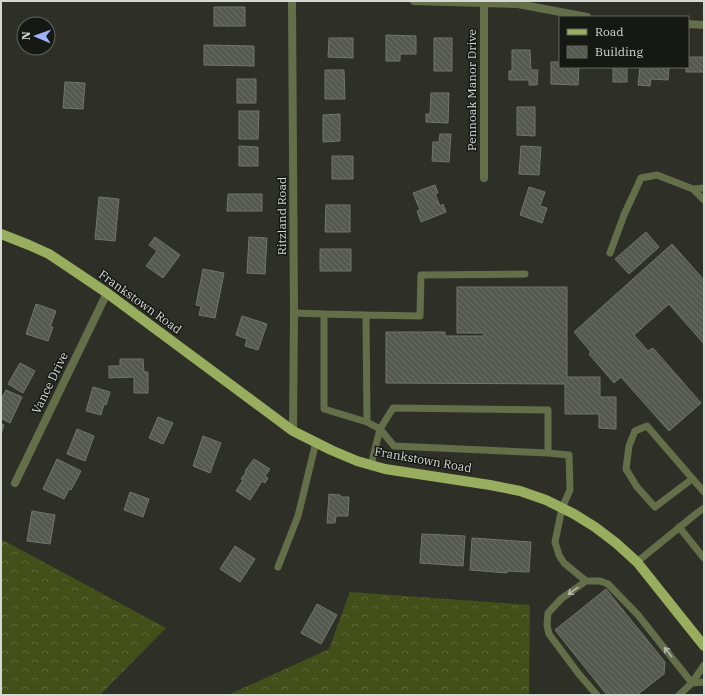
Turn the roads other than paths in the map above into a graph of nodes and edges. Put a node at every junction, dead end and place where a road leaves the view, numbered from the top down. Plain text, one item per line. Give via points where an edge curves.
1 (292, 1) edge
2 (414, 1) edge
3 (484, 2) junction
4 (582, 16) edge
5 (689, 24) edge
6 (704, 25) edge
7 (484, 178) dead end
8 (704, 188) edge
9 (693, 189) junction
10 (704, 200) edge
11 (1, 234) edge
12 (610, 253) dead end
13 (525, 274) dead end
14 (107, 293) junction
15 (294, 313) junction
16 (324, 314) junction
17 (366, 315) junction
18 (367, 422) junction
19 (380, 429) junction
20 (293, 431) junction
21 (316, 442) junction
22 (548, 453) junction
23 (372, 465) junction
24 (692, 479) junction
25 (15, 483) dead end
26 (704, 492) edge
27 (562, 508) junction
28 (704, 508) edge
29 (679, 527) junction
30 (704, 558) edge
31 (637, 562) junction
32 (278, 567) dead end
33 (586, 581) junction
34 (704, 646) edge
35 (704, 665) edge
36 (704, 682) edge
37 (692, 683) junction
38 (597, 695) edge
39 (679, 695) edge

1 - 15 street, Ritzland Road
2 - 3 street
3 - 4 street via 518,4
3 - 7 street, Pennoak Manor Drive
5 - 6 street
8 - 9 lane
9 - 10 lane
9 - 12 lane via 657,175 642,178 624,215
11 - 14 main road, Frankstown Road via 49,254
13 - 17 lane via 420,275 420,316
14 - 20 main road, Frankstown Road
14 - 25 street, Vance Drive
15 - 16 lane
15 - 20 street, Ritzland Road
16 - 17 lane
16 - 18 lane via 324,409
17 - 18 lane
18 - 19 lane
19 - 22 lane via 394,446
19 - 22 lane via 393,408 548,410
19 - 23 lane
20 - 21 main road, Frankstown Road
21 - 23 main road, Frankstown Road
21 - 32 lane via 298,516
22 - 27 lane via 569,455 570,490
23 - 27 main road, Frankstown Road via 520,491
24 - 24 lane via 647,426 635,431 629,446 626,470 655,507
24 - 26 lane
27 - 31 main road, Frankstown Road via 595,527
27 - 33 lane via 555,542 559,555 564,563
28 - 29 lane
29 - 30 lane
29 - 31 lane
31 - 34 main road, Frankstown Road
37 -> 33 lane via 638,614 608,584
33 -> 38 lane via 561,599 548,613 547,625 549,634
35 - 37 lane
36 - 37 lane
37 - 39 lane

